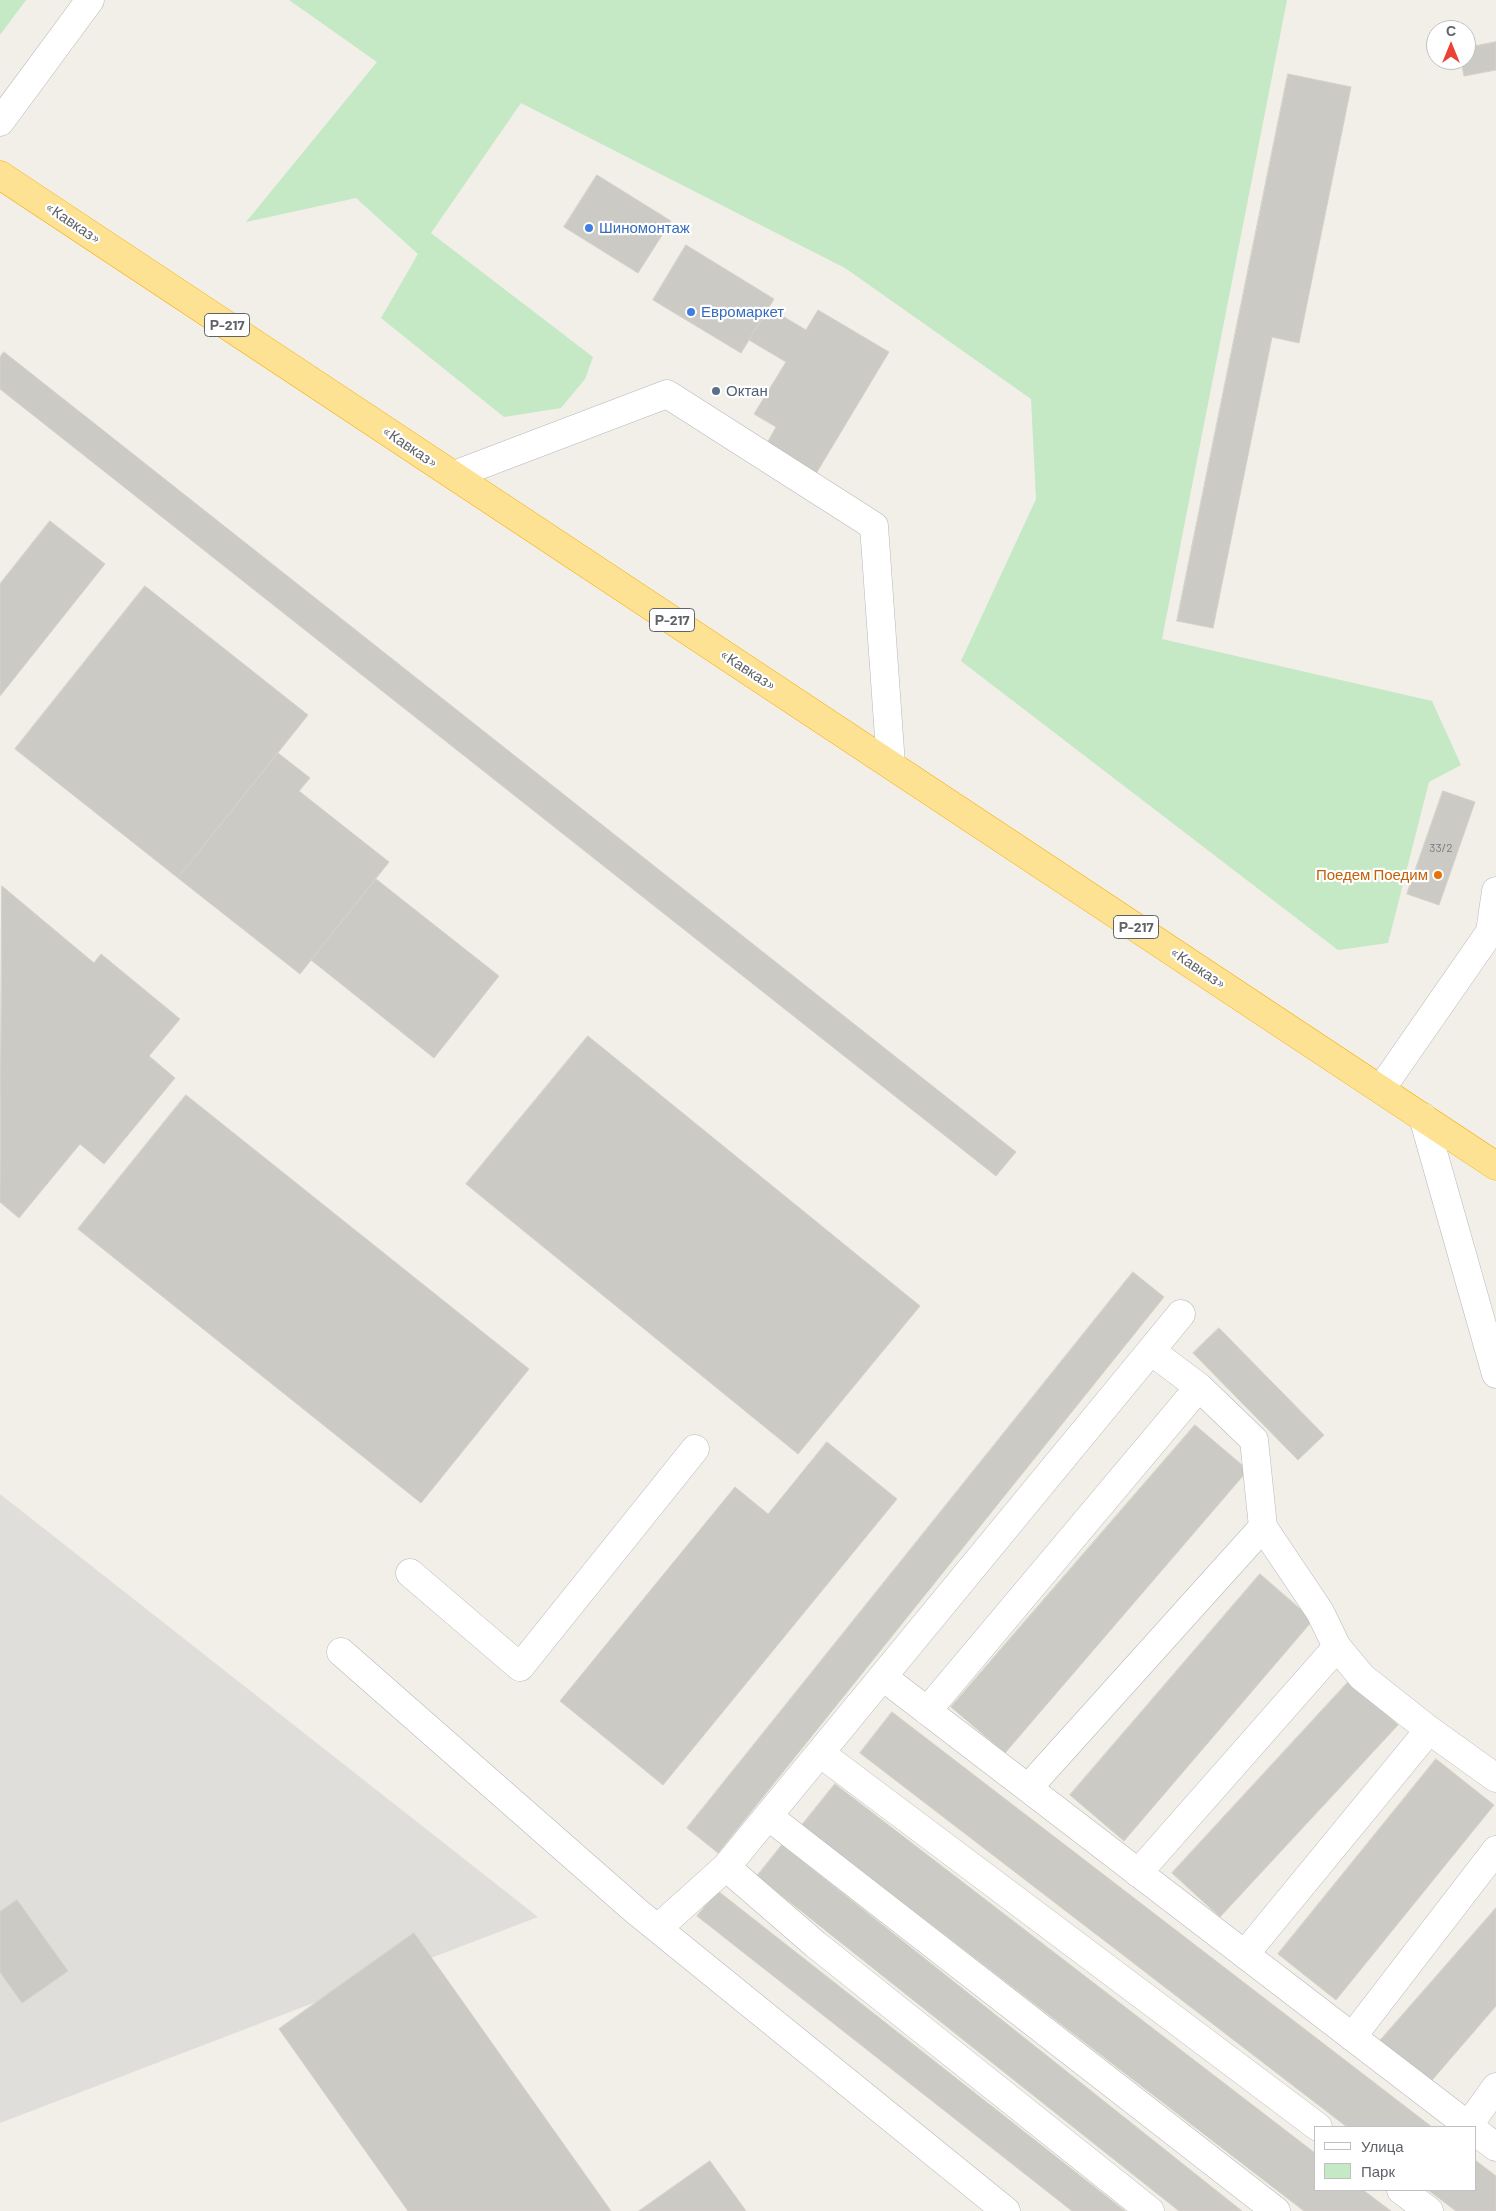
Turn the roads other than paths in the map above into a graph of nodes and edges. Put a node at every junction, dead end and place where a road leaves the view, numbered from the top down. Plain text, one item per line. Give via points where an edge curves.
1 (90, 0) edge
2 (0, 122) edge
3 (0, 175) edge
4 (454, 475) junction
5 (891, 765) junction
6 (1496, 891) edge
7 (1381, 1089) junction
8 (1423, 1117) junction
9 (1496, 1166) edge
10 (1181, 1314) dead end
11 (1151, 1351) junction
12 (1496, 1374) edge
13 (1199, 1386) junction
14 (695, 1449) dead end
15 (1263, 1527) junction
16 (410, 1573) dead end
17 (1337, 1648) junction
18 (341, 1652) dead end
19 (883, 1677) junction
20 (927, 1711) junction
21 (1430, 1730) junction
22 (820, 1753) junction
23 (1496, 1778) edge
24 (1028, 1788) junction
25 (768, 1816) junction
26 (1496, 1850) edge
27 (726, 1867) junction
28 (1138, 1873) junction
29 (658, 1928) junction
30 (1245, 1954) junction
31 (1352, 2037) junction
32 (1496, 2087) edge
33 (1317, 2126) edge
34 (1468, 2126) edge
35 (1472, 2126) edge
36 (1476, 2132) edge
37 (1496, 2147) edge
38 (1402, 2191) edge
39 (1006, 2211) edge
40 (1150, 2211) edge
41 (1276, 2211) edge
42 (1429, 2211) edge

1 - 2 street
3 - 4 highway, «Кавказ» / Р-217
4 - 5 highway, «Кавказ» / Р-217
4 - 5 street via 667,394 874,526
5 - 7 highway, «Кавказ» / Р-217
6 - 7 street via 1490,932
7 - 8 highway, «Кавказ» / Р-217
8 - 9 highway, «Кавказ» / Р-217
8 - 12 street
10 - 11 street
11 - 13 street
11 - 19 street
13 - 15 street via 1254,1440
13 - 20 street
14 - 16 street via 520,1667
15 - 17 street via 1320,1612
15 - 24 street
17 - 21 street via 1362,1676
17 - 28 street
18 - 29 street
19 - 20 street
19 - 22 street
20 - 24 street
21 - 23 street
21 - 30 street
22 - 25 street
22 - 33 street
24 - 28 street
25 - 27 street
25 - 41 street
26 - 31 street
27 - 29 street
27 - 40 street via 815,1944
28 - 30 street
29 - 39 street
30 - 31 street
31 - 34 street
32 - 35 street
36 - 37 street
38 - 42 street

